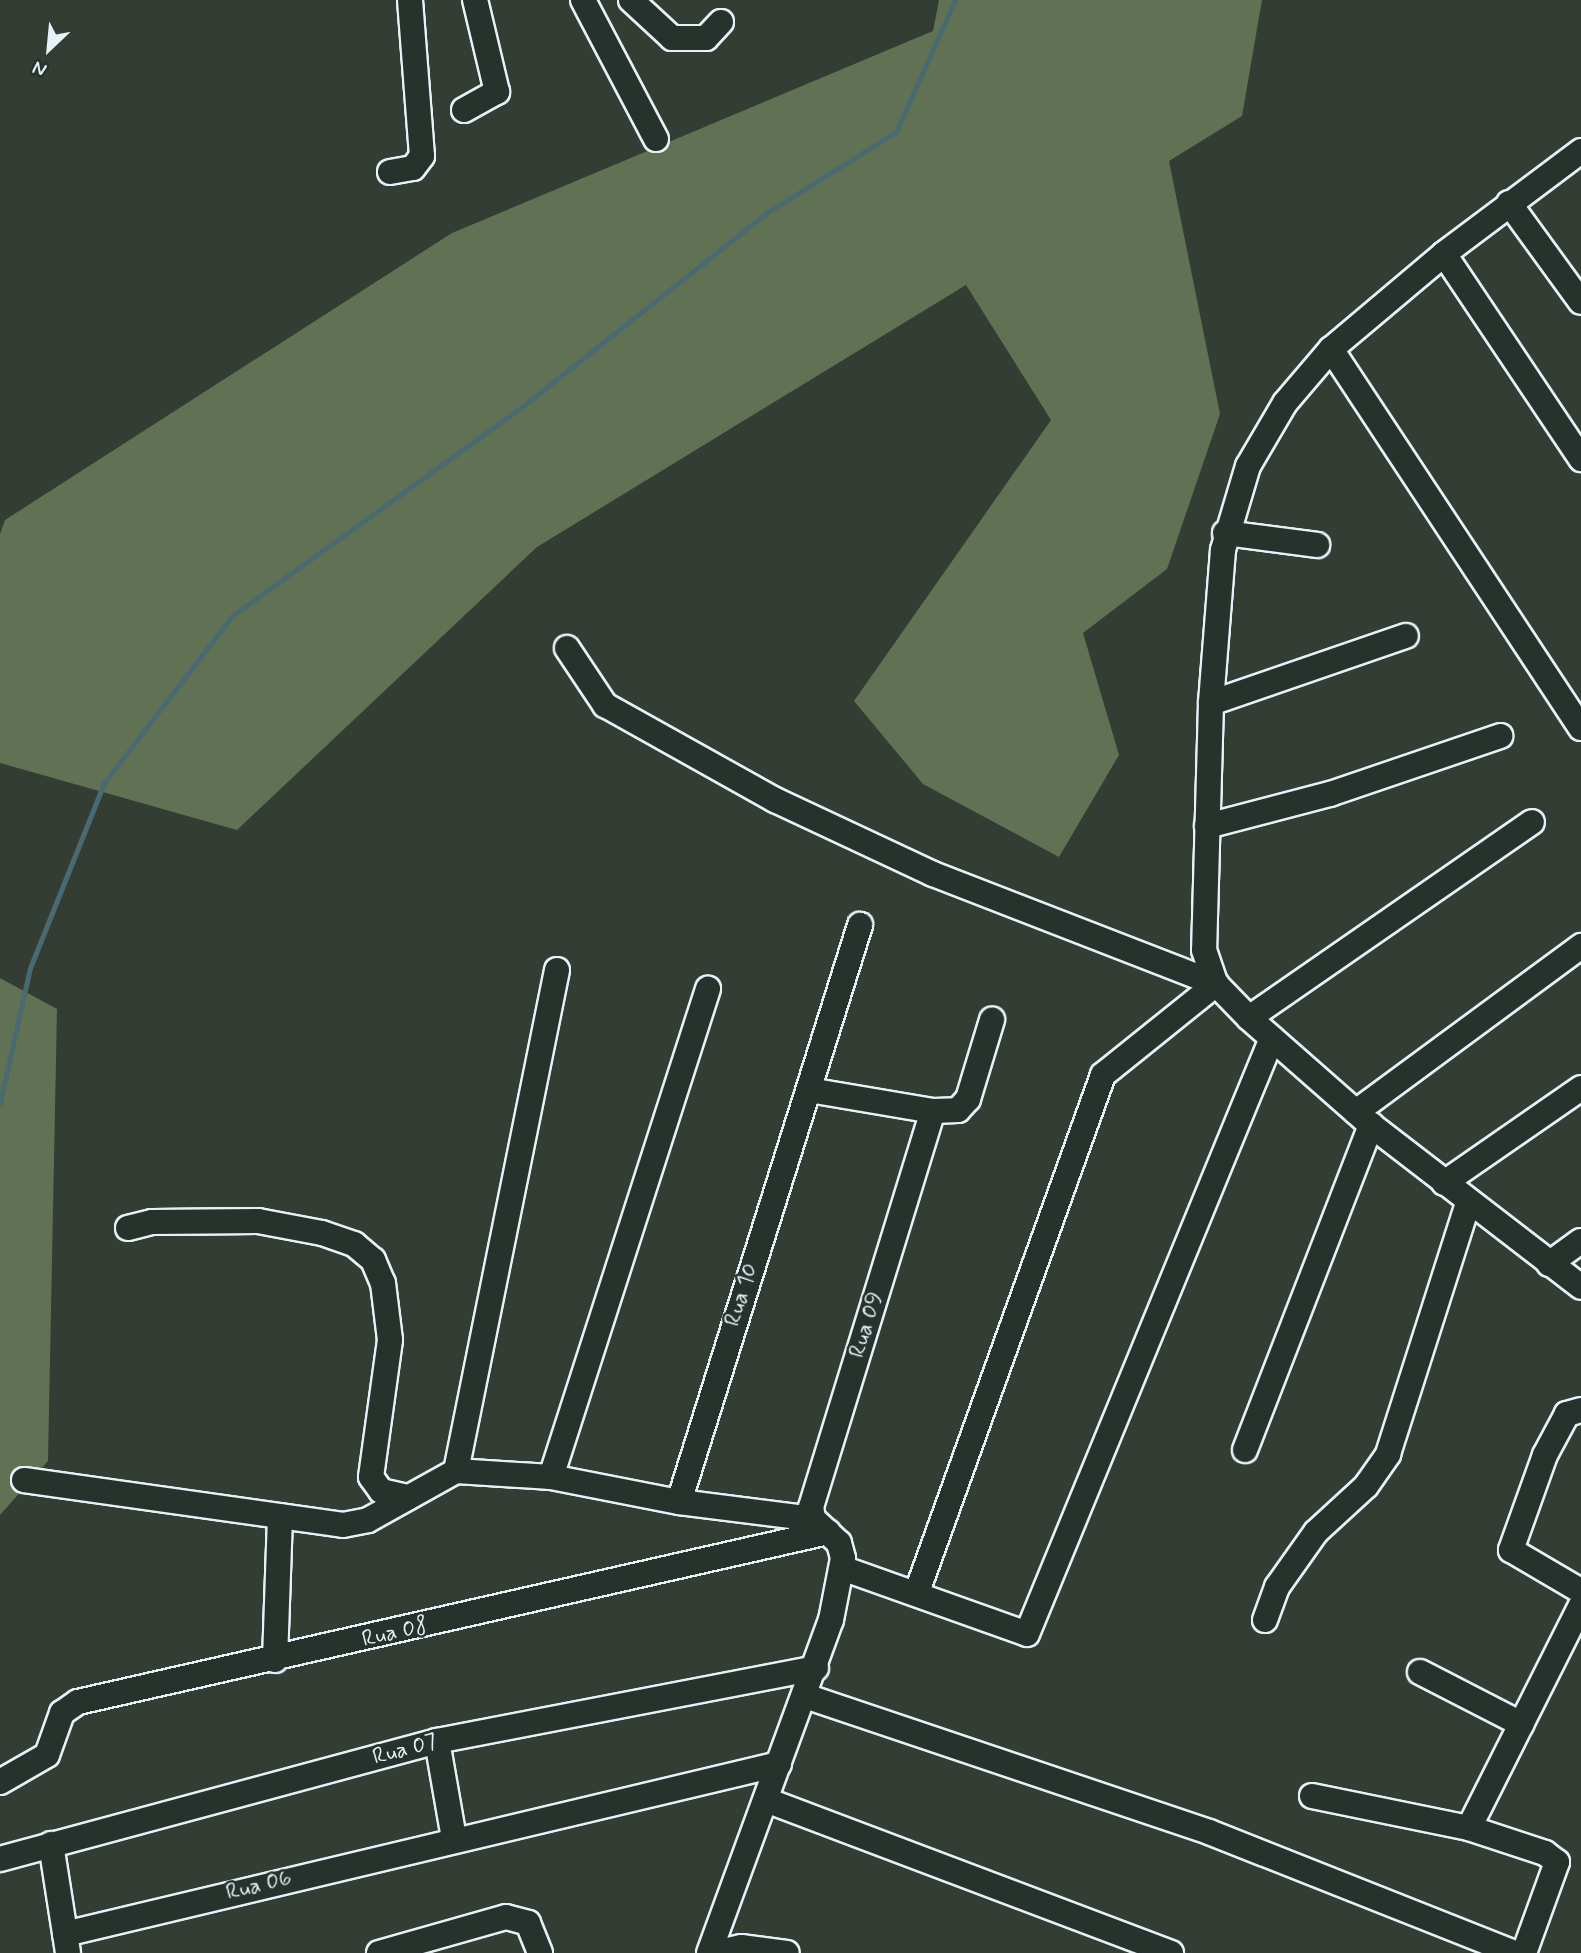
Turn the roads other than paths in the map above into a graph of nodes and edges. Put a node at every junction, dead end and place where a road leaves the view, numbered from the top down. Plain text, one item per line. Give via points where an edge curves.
1 (410, 0) edge
2 (475, 0) edge
3 (583, 0) edge
4 (631, 0) edge
5 (721, 22) dead end
6 (464, 110) dead end
7 (656, 139) dead end
8 (1581, 151) edge
9 (390, 172) dead end
10 (1509, 203) junction
11 (1444, 254) junction
12 (1581, 302) edge
13 (1331, 349) junction
14 (1581, 459) edge
15 (1225, 533) junction
16 (1317, 545) dead end
17 (1406, 636) dead end
18 (567, 648) dead end
19 (1211, 703) junction
20 (1581, 728) edge
21 (1500, 737) dead end
22 (1532, 822) dead end
23 (1207, 826) junction
24 (860, 925) dead end
25 (1581, 946) edge
26 (557, 970) dead end
27 (1216, 985) junction
28 (708, 989) dead end
29 (1249, 1018) junction
30 (992, 1020) dead end
31 (1272, 1038) junction
32 (1581, 1088) edge
33 (809, 1090) junction
34 (933, 1111) junction
35 (1364, 1118) junction
36 (1444, 1183) junction
37 (1468, 1203) junction
38 (128, 1228) dead end
39 (1581, 1241) edge
40 (1549, 1264) junction
41 (1581, 1287) edge
42 (1581, 1410) edge
43 (1245, 1450) dead end
44 (456, 1471) junction
45 (551, 1477) junction
46 (24, 1480) dead end
47 (408, 1497) junction
48 (679, 1502) junction
49 (280, 1516) junction
50 (821, 1526) junction
51 (842, 1568) junction
52 (1581, 1591) edge
53 (917, 1592) junction
54 (1581, 1605) edge
55 (1265, 1619) dead end
56 (275, 1661) junction
57 (816, 1668) junction
58 (1420, 1672) dead end
59 (805, 1696) junction
60 (1521, 1724) junction
61 (437, 1741) junction
62 (779, 1764) junction
63 (0, 1782) edge
64 (1312, 1796) dead end
65 (765, 1800) junction
66 (1469, 1828) junction
67 (454, 1838) junction
68 (51, 1844) junction
69 (0, 1859) edge
70 (66, 1944) edge
71 (379, 1953) edge
72 (540, 1953) edge
73 (709, 1953) edge
74 (715, 1953) edge
75 (787, 1953) edge
76 (1171, 1953) edge
77 (1515, 1953) edge
78 (1524, 1953) edge

1 - 9 street via 424,141 414,168
2 - 6 street via 497,92
3 - 7 street
4 - 5 street via 672,38 706,38
8 - 10 street
10 - 11 street
10 - 12 street
11 - 13 street
11 - 14 street
13 - 15 street via 1284,403 1262,440 1237,492
13 - 20 street
15 - 16 street
15 - 19 street
17 - 19 street
18 - 27 street via 605,705 775,800 933,874
19 - 23 street
21 - 23 street via 1330,794
22 - 29 street
23 - 27 street via 1204,950
24 - 33 street, Rua 10
25 - 35 street
26 - 44 street
27 - 29 street
27 - 53 street via 1103,1075
28 - 45 street
29 - 31 street
30 - 34 street via 968,1100 958,1110
31 - 35 street
31 - 53 street via 1027,1634
32 - 36 street
33 - 34 street
33 - 48 street, Rua 10
34 - 50 street, Rua 09 via 811,1507
35 - 36 street
35 - 43 street
36 - 37 street
37 - 40 street
37 - 55 street via 1388,1454 1366,1486 1317,1532 1278,1587
38 - 47 street via 152,1222 258,1221 322,1233 354,1244 373,1260 383,1283 390,1340 371,1477 381,1491
39 - 40 street
40 - 41 street
42 - 52 street via 1567,1414 1545,1455 1511,1550
44 - 45 street
44 - 47 street
45 - 48 street
46 - 49 street
47 - 49 street via 357,1524
48 - 50 street
49 - 56 street
50 - 51 street via 841,1548
50 - 56 street, Rua 08
51 - 53 street
51 - 57 street
54 - 60 street
56 - 63 street, Rua 08 via 71,1705 62,1713 47,1755
57 - 59 street
57 - 61 street, Rua 07
58 - 60 street
59 - 62 street
59 - 77 street via 1209,1832
60 - 66 street
61 - 67 street
61 - 68 street, Rua 07
62 - 65 street
62 - 67 street, Rua 06
64 - 66 street
65 - 73 street
65 - 76 street
66 - 78 street via 1545,1853 1557,1863
67 - 70 street, Rua 06
68 - 69 street, Rua 07
68 - 70 street
71 - 72 street via 506,1917 528,1923
74 - 75 street via 741,1947

